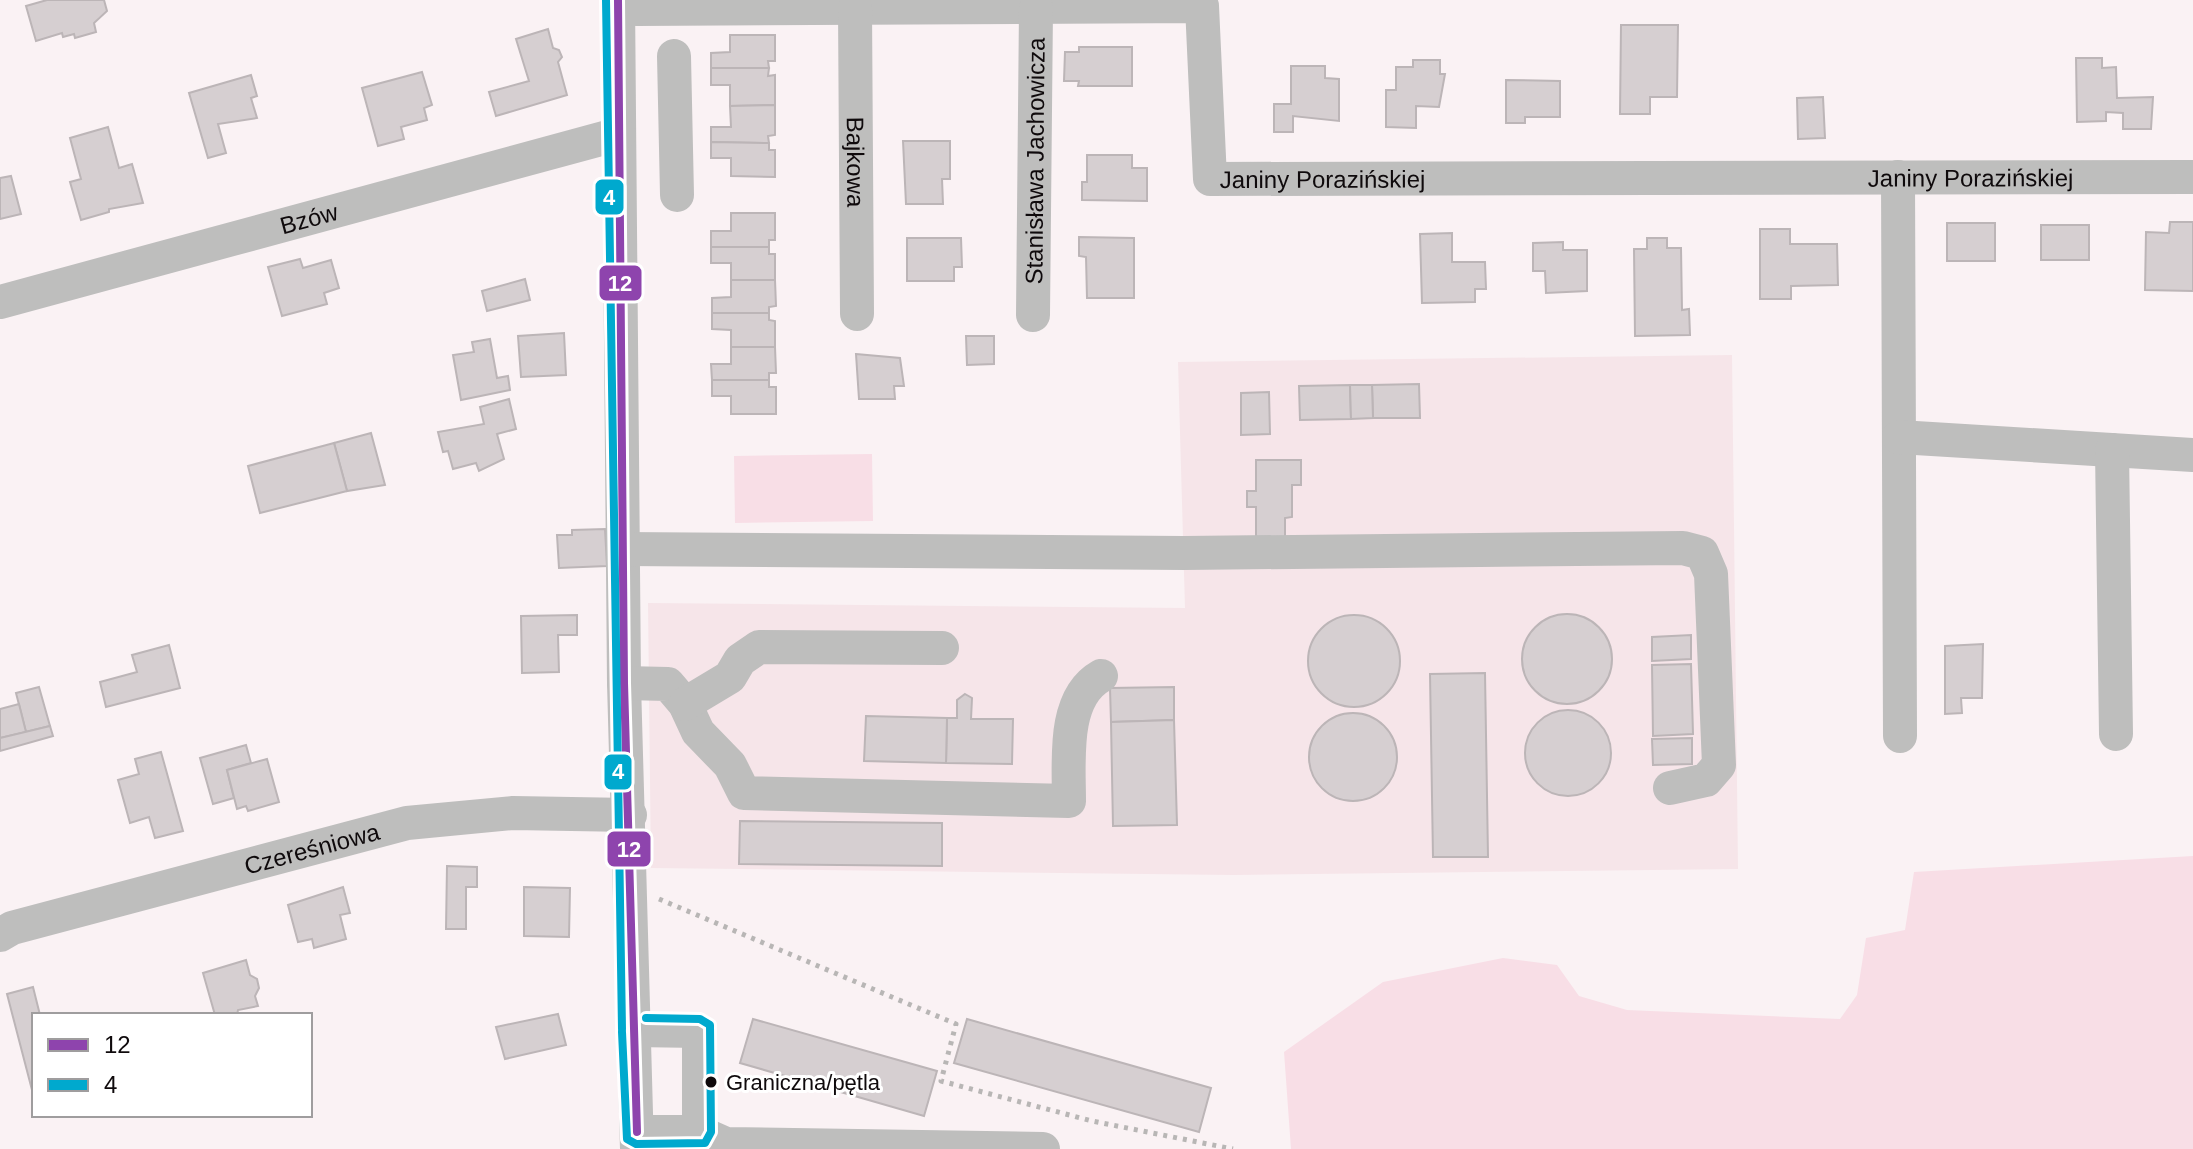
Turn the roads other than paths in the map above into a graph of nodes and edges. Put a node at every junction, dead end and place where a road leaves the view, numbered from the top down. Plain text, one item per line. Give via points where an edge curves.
1 (618, 3) edge
2 (855, 8) junction
3 (1036, 8) junction
4 (674, 56) dead end
5 (619, 134) junction
6 (1898, 177) junction
7 (2193, 177) edge
8 (677, 195) dead end
9 (0, 302) edge
10 (857, 314) dead end
11 (1033, 315) dead end
12 (1899, 437) junction
13 (2112, 450) junction
14 (2193, 455) edge
15 (623, 549) junction
16 (942, 648) dead end
17 (1101, 676) dead end
18 (624, 683) junction
19 (685, 704) junction
20 (2116, 734) dead end
21 (1900, 736) dead end
22 (1670, 788) dead end
23 (630, 815) junction
24 (0, 935) edge
25 (634, 1030) junction
26 (637, 1140) edge
27 (717, 1142) edge
28 (1043, 1149) edge

1 - 2 street, Janiny Porazińskiej
1 - 5 street
2 - 3 street, Janiny Porazińskiej
2 - 10 street, Bajkowa
3 - 6 street, Janiny Porazińskiej via 1202,6 1210,179
3 - 11 street, Stanisława Jachowicza
4 - 8 street
5 - 9 street, Bzów
5 - 15 street
6 - 7 street, Janiny Porazińskiej
6 - 12 street
12 - 13 street
12 - 21 street
13 - 14 street
13 - 20 street
15 - 18 street
15 - 22 street via 1184,553 1683,548 1702,553 1711,574 1719,765 1706,780
16 - 19 street via 759,647 740,660 730,677
17 - 19 street via 1086,685 1075,707 1069,801 744,793 730,765 698,732
18 - 19 street via 668,684
18 - 23 street
23 - 24 street, Czereśniowa via 513,813 407,823
23 - 25 street
25 - 26 street
25 - 27 street via 699,1031
26 - 27 street
27 - 28 street

